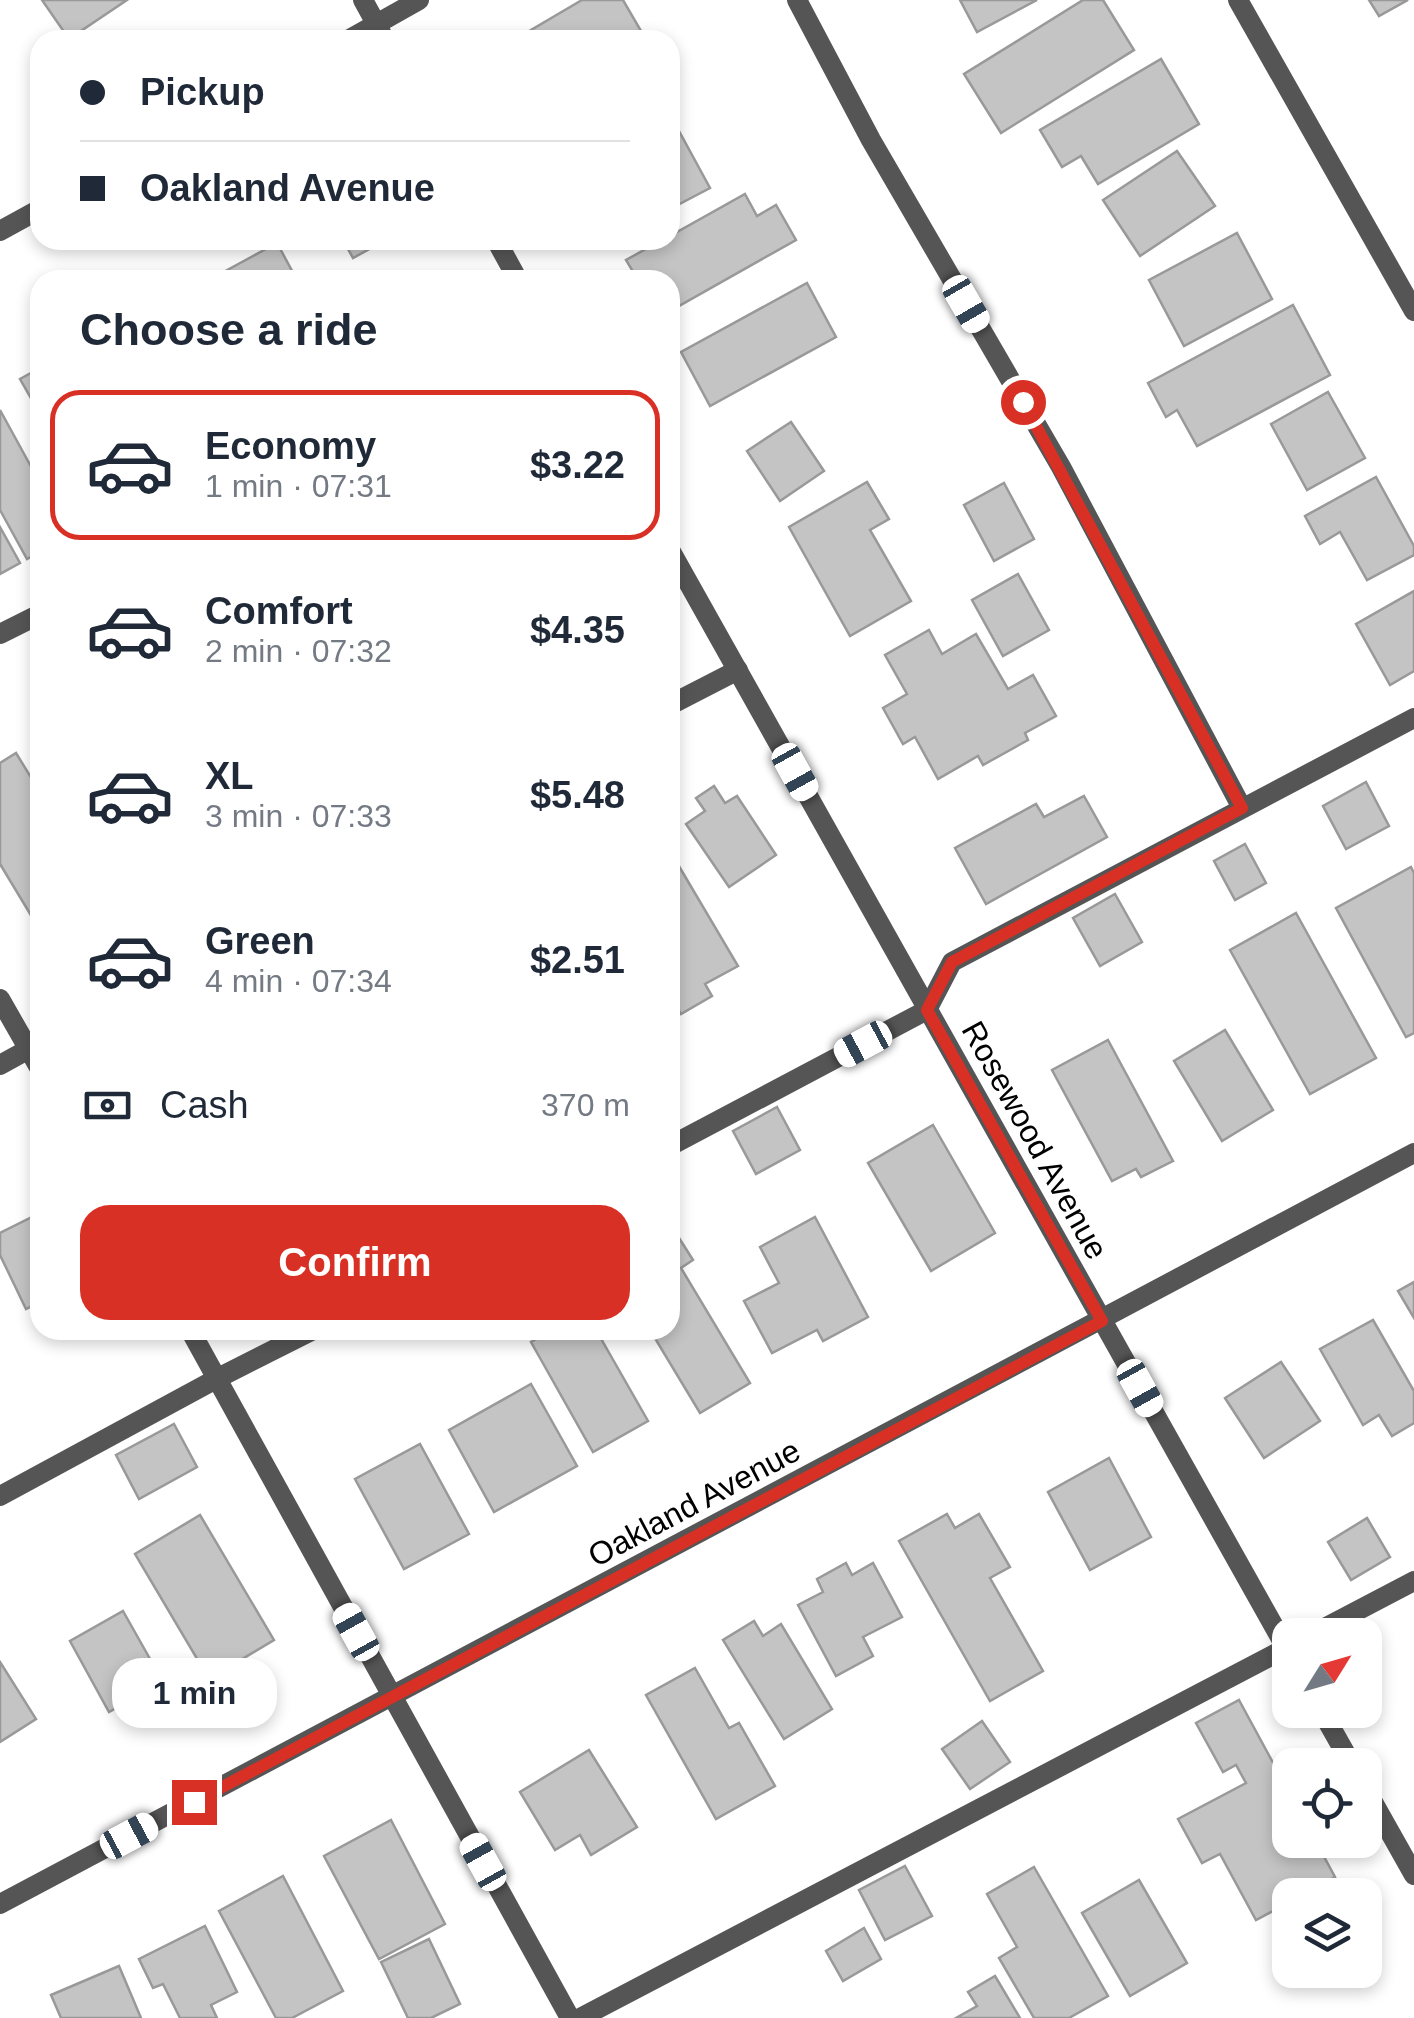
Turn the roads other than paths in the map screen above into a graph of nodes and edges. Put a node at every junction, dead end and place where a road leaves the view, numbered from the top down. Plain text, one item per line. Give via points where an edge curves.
1 (363, 0) edge
2 (419, 0) edge
3 (797, 0) edge
4 (1238, 0) edge
5 (380, 30) edge
6 (383, 30) edge
7 (30, 214) edge
8 (0, 231) edge
9 (1414, 310) edge
10 (680, 568) edge
11 (30, 619) edge
12 (0, 634) edge
13 (738, 670) junction
14 (680, 700) edge
15 (1414, 718) edge
16 (1242, 808) junction
17 (0, 999) edge
18 (927, 1010) junction
19 (30, 1040) edge
20 (30, 1048) edge
21 (0, 1065) edge
22 (680, 1141) edge
23 (1414, 1153) edge
24 (1102, 1321) junction
25 (196, 1340) edge
26 (294, 1340) edge
27 (218, 1378) junction
28 (0, 1496) edge
29 (1414, 1581) edge
30 (1343, 1618) edge
31 (1272, 1620) edge
32 (1272, 1659) edge
33 (392, 1697) junction
34 (1382, 1819) edge
35 (1414, 1876) edge
36 (0, 1904) edge
37 (570, 2018) edge
38 (580, 2018) edge

1 - 5 street
2 - 6 street
3 - 16 street via 1061,468
4 - 9 street
7 - 8 street
10 - 13 street, Rosewood Avenue
11 - 12 street
13 - 14 street
13 - 18 street, Rosewood Avenue
15 - 16 street
16 - 18 street via 952,962
17 - 19 street
18 - 22 street
18 - 24 street, Rosewood Avenue
20 - 21 street
23 - 24 street, Oakland Avenue
24 - 31 street, Rosewood Avenue
24 - 33 street, Oakland Avenue
25 - 27 street
26 - 27 street
27 - 28 street
27 - 33 street
29 - 30 street
32 - 38 street
33 - 36 street, Oakland Avenue
33 - 37 street
34 - 35 street

